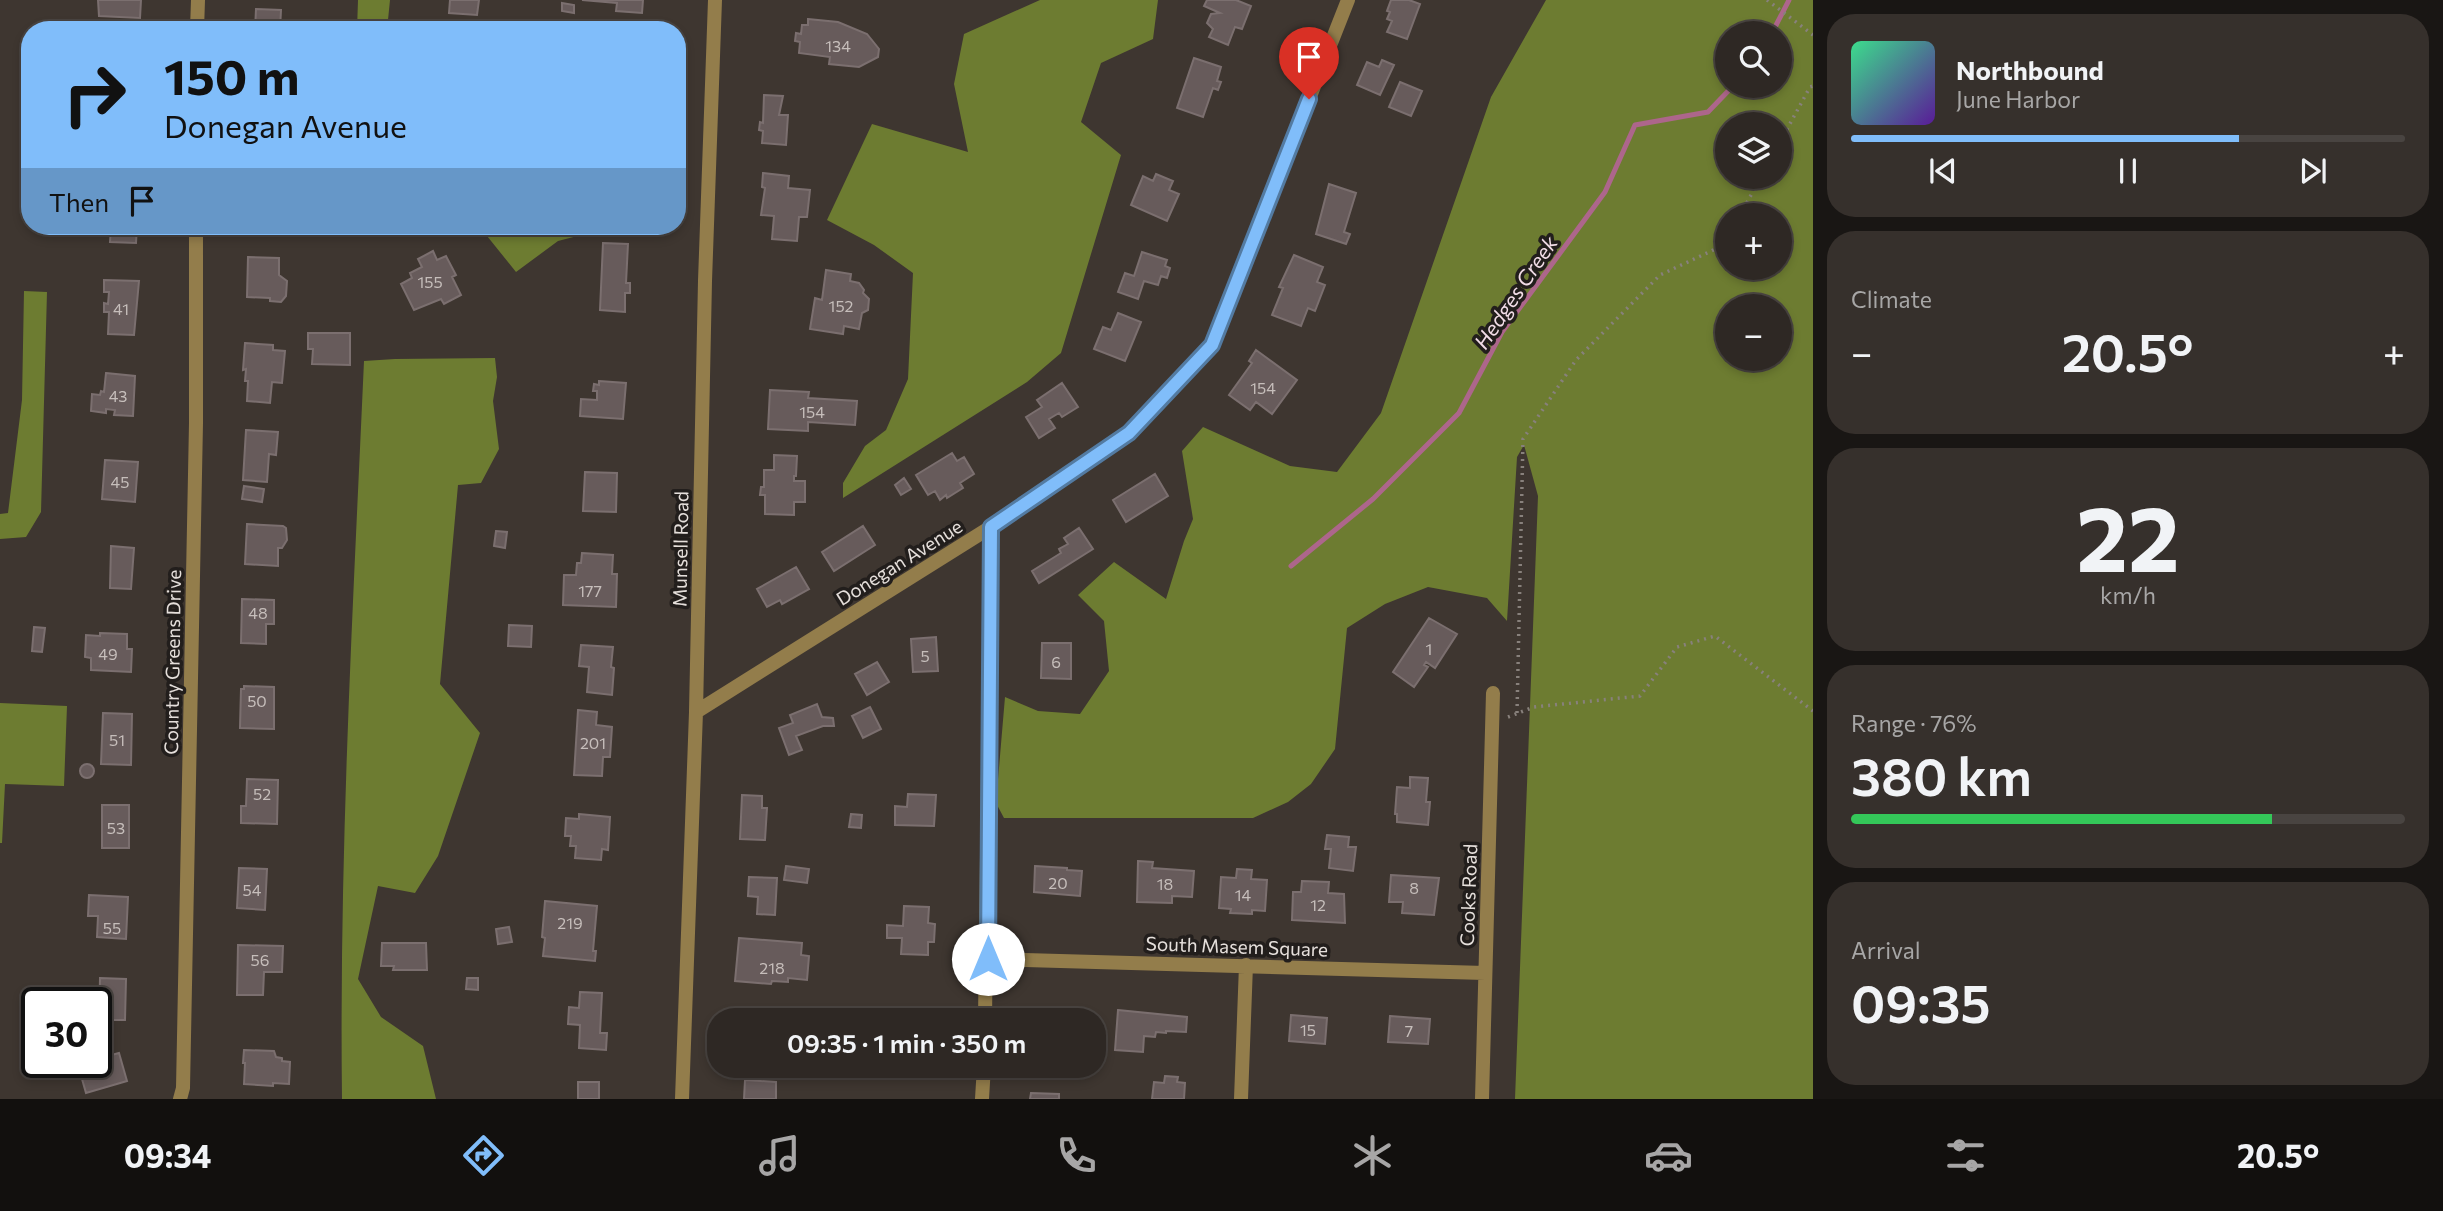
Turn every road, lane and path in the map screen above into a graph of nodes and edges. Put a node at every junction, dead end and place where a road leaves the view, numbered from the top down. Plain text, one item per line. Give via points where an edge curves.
1 (198, 0) edge
2 (715, 0) edge
3 (1348, 0) edge
4 (1767, 0) edge
5 (197, 21) edge
6 (1813, 34) edge
7 (1813, 86) edge
8 (1792, 120) edge
9 (196, 235) edge
10 (1715, 249) edge
11 (991, 527) junction
12 (1493, 693) dead end
13 (1813, 710) edge
14 (696, 712) junction
15 (1517, 713) junction
16 (1492, 723) junction
17 (988, 959) junction
18 (1246, 965) junction
19 (1485, 973) junction
20 (986, 1008) edge
21 (983, 1078) edge
22 (180, 1099) edge
23 (682, 1099) edge
24 (982, 1099) edge
25 (1241, 1099) edge
26 (1482, 1099) edge

1 - 5 street
2 - 14 street, Munsell Road
3 - 11 street, Donegan Avenue via 1212,345 1129,433
4 - 6 path
7 - 8 path
9 - 22 street, Country Greens Drive via 195,479
10 - 15 path via 1660,275 1576,360 1523,439
11 - 14 street, Donegan Avenue
11 - 17 street
12 - 16 street, Cooks Road
13 - 15 path via 1715,636 1677,647 1640,696 1534,707
14 - 23 street, Munsell Road
15 - 16 path
16 - 19 street, Cooks Road
17 - 18 street, South Masem Square
17 - 20 street
18 - 19 street, South Masem Square
18 - 25 street
19 - 26 street, Cooks Road
21 - 24 street

